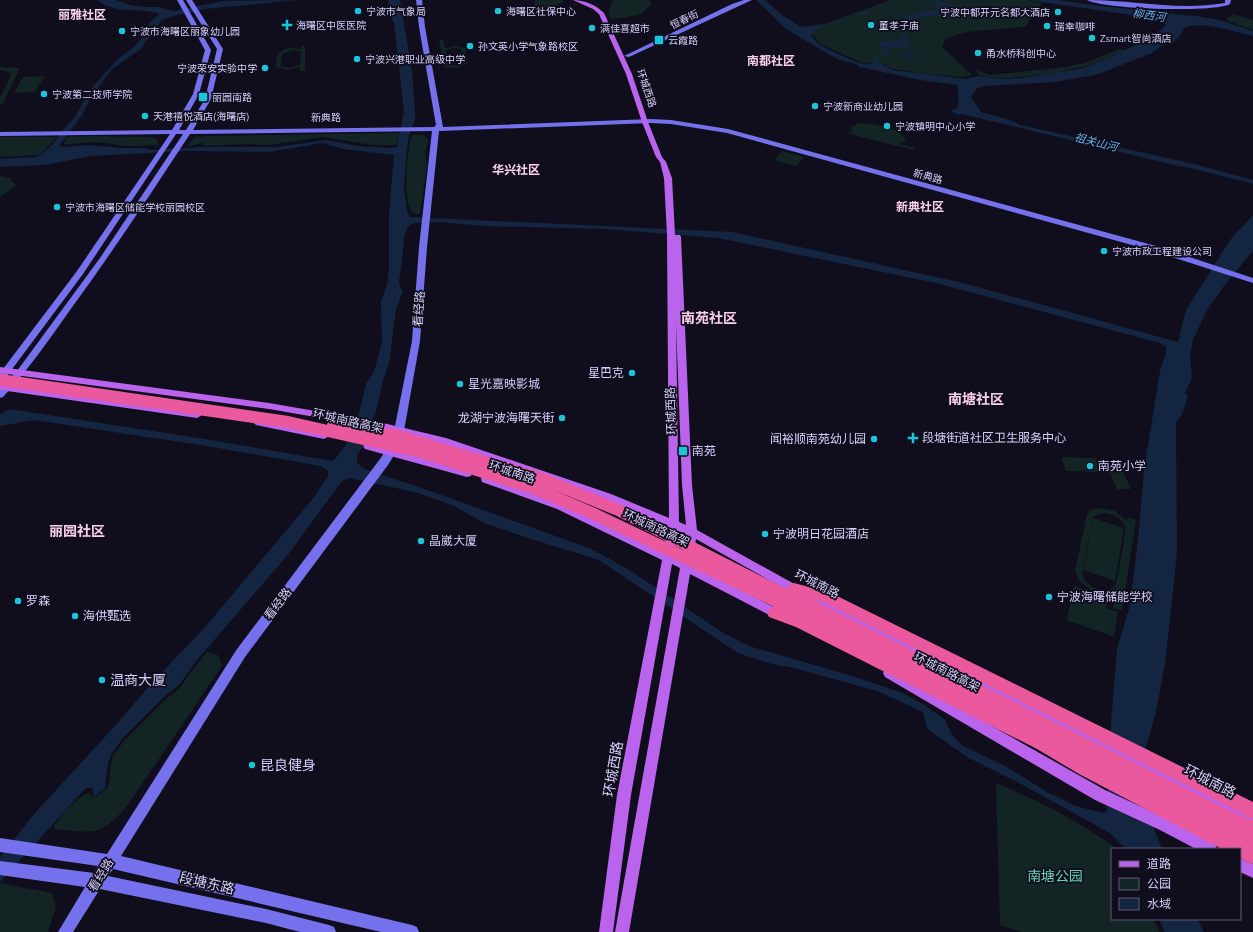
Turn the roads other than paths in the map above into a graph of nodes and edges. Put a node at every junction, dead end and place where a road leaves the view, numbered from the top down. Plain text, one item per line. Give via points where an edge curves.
1 (180, 0) edge
2 (189, 0) edge
3 (420, 0) edge
4 (576, 0) edge
5 (585, 0) edge
6 (742, 0) edge
7 (748, 0) edge
8 (1090, 0) edge
9 (1105, 0) edge
10 (1222, 1) edge
11 (1205, 2) edge
12 (626, 55) junction
13 (647, 120) junction
14 (439, 128) junction
15 (0, 130) edge
16 (175, 130) junction
17 (189, 130) junction
18 (58, 131) junction
19 (0, 134) edge
20 (674, 230) junction
21 (1253, 280) edge
22 (20, 373) junction
23 (1, 381) edge
24 (400, 430) junction
25 (390, 452) junction
26 (674, 524) junction
27 (692, 532) junction
28 (668, 558) junction
29 (686, 566) junction
30 (794, 589) junction
31 (774, 613) junction
32 (1253, 811) edge
33 (1253, 822) edge
34 (1253, 829) edge
35 (1253, 842) edge
36 (0, 845) edge
37 (1208, 848) edge
38 (1238, 848) edge
39 (1241, 850) edge
40 (1253, 856) edge
41 (110, 861) junction
42 (1241, 865) edge
43 (0, 868) edge
44 (1253, 871) edge
45 (98, 881) junction
46 (66, 932) edge
47 (329, 932) edge
48 (412, 932) edge
49 (606, 932) edge
50 (622, 932) edge

1 - 16 main road via 208,50 196,94
2 - 17 main road via 220,48 208,98
3 - 14 main road, 看经路
4 - 13 main road, 环城西路 via 601,13
5 - 12 main road, 环城西路 via 604,8
6 - 12 main road, 恒春街
7 - 12 main road, 恒春街
8 - 10 main road via 1191,8 1207,8
9 - 11 main road via 1168,4
12 - 13 main road, 环城西路
13 - 14 main road, 新典路
13 - 20 main road, 环城西路 via 669,162 674,179
13 - 21 main road, 新典路 via 728,131 1153,248
14 - 17 main road, 新典路
14 - 24 main road, 看经路 via 429,218 429,246 423,254 416,341
15 - 18 main road, 新典路
16 - 17 main road, 新典路
16 - 18 main road, 新典路
16 - 23 main road via 80,272
17 - 22 main road via 103,259
18 - 19 main road, 新典路
20 - 26 main road, 环城西路
20 - 27 main road, 环城西路 via 687,485
22 - 23 main road, 环城南路
22 - 23 main road
22 - 24 main road, 环城南路 via 262,405
23 - 25 main road, 环城南路 via 260,424 336,438
23 - 34 highway, 环城南路高架, bridge via 282,415 398,436 545,480 618,510 1220,815
23 - 35 highway, 环城南路高架, bridge via 288,422 421,452 536,489 750,588
24 - 25 main road, 看经路 via 397,442
24 - 26 main road, 环城南路 via 443,440 501,459
25 - 28 main road, 环城南路 via 458,470 561,506
25 - 41 main road, 看经路 via 241,653
26 - 27 main road, 环城南路
26 - 28 main road, 环城西路
27 - 29 main road, 环城西路
27 - 30 main road, 环城南路
28 - 29 main road, 环城南路
28 - 49 main road, 环城西路 via 624,796
29 - 31 main road, 环城南路
29 - 50 main road, 环城西路
30 - 32 highway via 826,597
30 - 33 main road, 环城南路
31 - 37 main road, 环城南路 via 875,666 1100,794
31 - 38 highway via 801,623 1042,744
36 - 41 main road, 段塘东路
39 - 40 highway
41 - 45 main road, 看经路
41 - 48 main road, 段塘东路
42 - 44 main road
43 - 45 main road, 段塘东路
45 - 46 main road, 看经路
45 - 47 main road, 段塘东路 via 266,916

